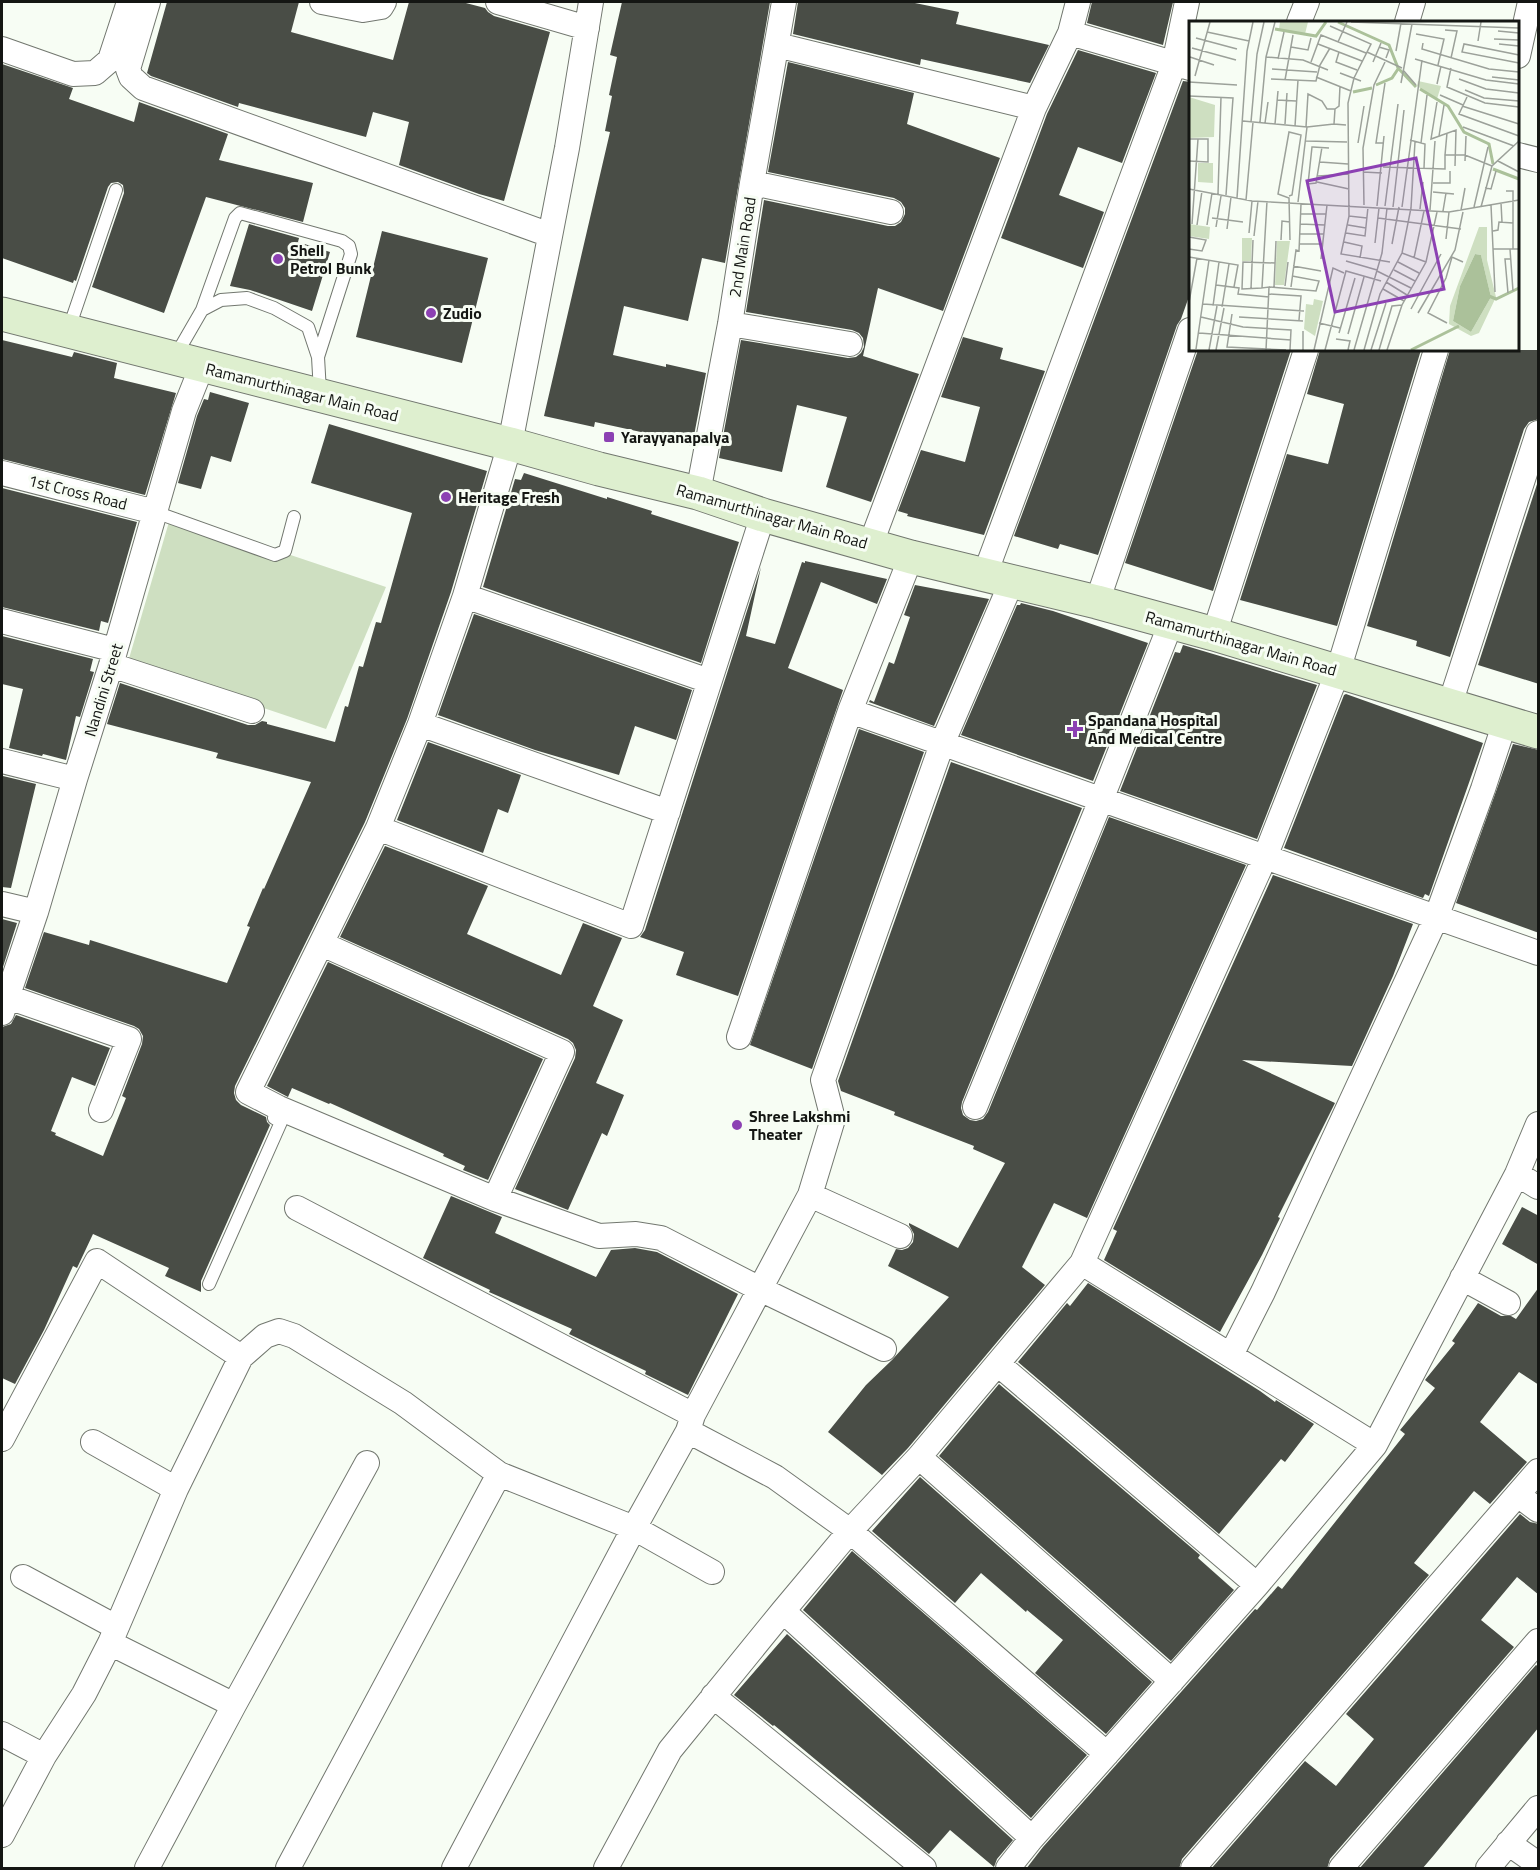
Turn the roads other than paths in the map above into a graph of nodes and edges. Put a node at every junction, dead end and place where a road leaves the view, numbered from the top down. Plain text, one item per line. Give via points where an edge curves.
1 (129, 2) edge
2 (148, 2) edge
3 (322, 2) edge
4 (384, 2) edge
5 (498, 2) edge
6 (591, 2) edge
7 (784, 2) edge
8 (1078, 2) edge
9 (1187, 2) edge
10 (1307, 2) edge
11 (1413, 2) edge
12 (1530, 2) edge
13 (1299, 21) edge
14 (1407, 21) edge
15 (587, 28) junction
16 (1070, 33) junction
17 (777, 45) junction
18 (2, 49) edge
19 (1519, 52) edge
20 (1182, 66) edge
21 (1034, 108) junction
22 (1519, 155) edge
23 (1539, 160) edge
24 (752, 183) junction
25 (116, 190) dead end
26 (891, 212) dead end
27 (550, 235) junction
28 (202, 310) junction
29 (2, 314) edge
30 (730, 324) junction
31 (67, 332) junction
32 (1189, 336) edge
33 (850, 344) dead end
34 (1306, 351) edge
35 (1436, 351) edge
36 (318, 357) junction
37 (188, 363) junction
38 (320, 396) junction
39 (1539, 433) edge
40 (510, 444) junction
41 (2, 473) edge
42 (698, 493) junction
43 (155, 512) junction
44 (763, 515) junction
45 (294, 517) dead end
46 (870, 546) junction
47 (911, 557) junction
48 (999, 578) junction
49 (465, 596) junction
50 (1097, 602) junction
51 (2, 621) edge
52 (1171, 623) junction
53 (1214, 634) junction
54 (113, 658) junction
55 (1338, 671) junction
56 (709, 681) junction
57 (1450, 704) junction
58 (252, 711) dead end
59 (850, 711) junction
60 (1505, 722) junction
61 (420, 724) junction
62 (1539, 732) edge
63 (942, 744) junction
64 (2, 761) edge
65 (75, 779) junction
66 (1101, 800) junction
67 (668, 812) junction
68 (378, 828) junction
69 (1265, 857) junction
70 (2, 903) edge
71 (36, 912) junction
72 (1436, 918) junction
73 (322, 944) junction
74 (1539, 953) edge
75 (5, 1005) edge
76 (739, 1037) dead end
77 (975, 1107) dead end
78 (279, 1108) junction
79 (101, 1110) dead end
80 (1539, 1124) edge
81 (1517, 1174) junction
82 (1539, 1188) edge
83 (810, 1195) junction
84 (495, 1199) junction
85 (297, 1208) dead end
86 (900, 1236) dead end
87 (1082, 1263) junction
88 (1462, 1278) junction
89 (209, 1284) dead end
90 (760, 1289) junction
91 (1508, 1303) dead end
92 (884, 1349) dead end
93 (1231, 1355) junction
94 (242, 1357) junction
95 (998, 1364) junction
96 (11, 1395) edge
97 (691, 1423) junction
98 (2, 1439) edge
99 (93, 1442) dead end
100 (1375, 1445) junction
101 (919, 1457) junction
102 (367, 1463) dead end
103 (1539, 1471) edge
104 (499, 1474) junction
105 (176, 1489) junction
106 (1518, 1495) junction
107 (1539, 1510) edge
108 (634, 1528) junction
109 (850, 1531) junction
110 (712, 1572) dead end
111 (23, 1577) dead end
112 (1257, 1585) junction
113 (783, 1611) junction
114 (113, 1635) junction
115 (1539, 1641) edge
116 (1172, 1681) junction
117 (713, 1696) junction
118 (234, 1705) junction
119 (2, 1734) edge
120 (1107, 1754) junction
121 (44, 1756) junction
122 (1539, 1808) edge
123 (2, 1835) edge
124 (1032, 1838) junction
125 (1508, 1844) junction
126 (1539, 1864) edge
127 (147, 1869) edge
128 (288, 1869) edge
129 (454, 1869) edge
130 (606, 1869) edge
131 (924, 1869) edge
132 (1008, 1869) edge
133 (1193, 1869) edge
134 (1341, 1869) edge
135 (1488, 1869) edge

1 - 18 street via 110,60 95,73 73,74
2 - 27 street via 128,69 143,88
3 - 4 street via 363,10 381,7
5 - 15 street
6 - 15 street
7 - 17 street, 2nd Main Road
8 - 16 street
9 - 20 street
10 - 13 street
11 - 14 street
12 - 19 street
15 - 27 street
16 - 20 street
16 - 21 street
17 - 21 street
17 - 24 street, 2nd Main Road
20 - 48 street
21 - 46 street
22 - 23 street
24 - 26 street
24 - 30 street, 2nd Main Road
25 - 31 lane
27 - 40 street
28 - 36 lane via 221,300 247,298 274,308 308,327
28 - 36 lane via 240,213 342,241 351,254
28 - 37 lane
29 - 31 main road, Ramamurthinagar Main Road
30 - 33 street
30 - 42 street, 2nd Main Road
31 - 37 main road, Ramamurthinagar Main Road
32 - 50 street
34 - 53 street
35 - 55 street
36 - 38 lane
37 - 38 main road, Ramamurthinagar Main Road
37 - 43 street, Nandini Street via 184,411
38 - 40 main road, Ramamurthinagar Main Road
39 - 57 street
40 - 42 main road, Ramamurthinagar Main Road
40 - 49 street
41 - 43 street, 1st Cross Road
42 - 44 main road, Ramamurthinagar Main Road
43 - 45 lane via 275,555 285,551
43 - 54 street, Nandini Street
44 - 46 main road, Ramamurthinagar Main Road
44 - 56 street
46 - 47 main road, Ramamurthinagar Main Road
47 - 48 main road, Ramamurthinagar Main Road
47 - 59 street
48 - 50 main road, Ramamurthinagar Main Road
48 - 63 street
49 - 56 street
49 - 61 street
50 - 52 main road, Ramamurthinagar Main Road
51 - 54 street
52 - 53 main road, Ramamurthinagar Main Road
52 - 66 street
53 - 55 main road, Ramamurthinagar Main Road
54 - 58 street
54 - 65 street, Nandini Street
55 - 57 main road, Ramamurthinagar Main Road
55 - 69 street
56 - 67 street
57 - 60 main road, Ramamurthinagar Main Road
59 - 63 street
59 - 76 street
60 - 62 main road, Ramamurthinagar Main Road
60 - 72 street
61 - 67 street
61 - 68 street
63 - 66 street
63 - 83 street via 823,1080 833,1119
64 - 65 street
65 - 71 street, Nandini Street
66 - 69 street
66 - 77 street
67 - 68 street via 631,926
68 - 73 street
69 - 72 street
69 - 87 street
70 - 71 street
71 - 75 street, Nandini Street
72 - 74 street
72 - 93 street
73 - 78 street via 248,1092
73 - 84 street via 562,1052
75 - 79 street via 129,1039
78 - 84 street
78 - 89 lane via 274,1118 281,1122
80 - 81 street
81 - 82 street
81 - 88 street
83 - 86 street
83 - 90 street
84 - 90 street via 599,1236 636,1234 661,1238
85 - 97 street
87 - 93 street
87 - 95 street
88 - 91 street
88 - 100 street
90 - 92 street
90 - 97 street
93 - 100 street
94 - 96 street via 97,1261 45,1358
94 - 104 street via 265,1336 279,1331 294,1336 403,1404
94 - 105 street
95 - 101 street
95 - 112 street
96 - 98 street
97 - 108 street
97 - 109 street
99 - 105 street
100 - 112 street
101 - 109 street
101 - 116 street
102 - 118 street
103 - 106 street
104 - 108 street
104 - 128 street
105 - 114 street
106 - 107 street
106 - 133 street
108 - 110 street
108 - 129 street
109 - 113 street
109 - 120 street
111 - 114 street
112 - 116 street
113 - 117 street
113 - 124 street
114 - 118 street
114 - 121 street via 84,1694
115 - 134 street
116 - 120 street
117 - 130 street via 670,1750
117 - 131 street
118 - 127 street
119 - 121 street
120 - 124 street
121 - 123 street
122 - 125 street
124 - 132 street
125 - 126 street
125 - 135 street

